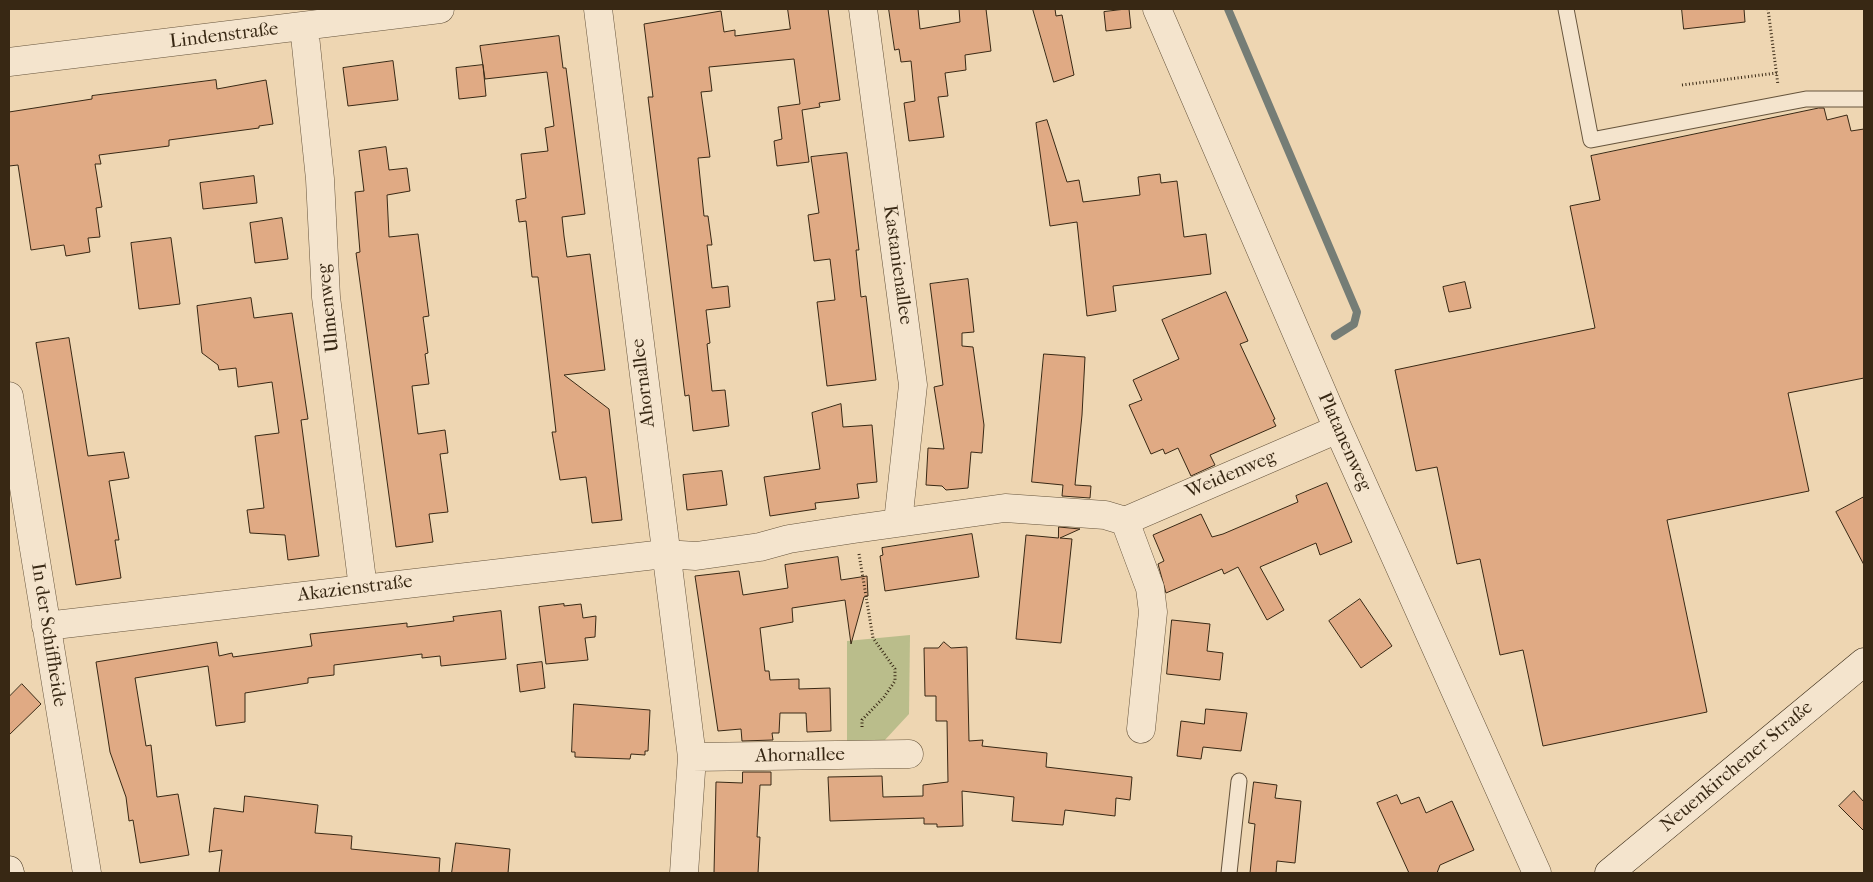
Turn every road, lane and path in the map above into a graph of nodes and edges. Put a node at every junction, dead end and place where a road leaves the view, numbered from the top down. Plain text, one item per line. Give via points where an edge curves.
1 (440, 9) edge
2 (598, 9) edge
3 (863, 9) edge
4 (1156, 9) edge
5 (1566, 9) edge
6 (1768, 9) edge
7 (304, 26) junction
8 (9, 62) edge
9 (1776, 73) junction
10 (1682, 85) dead end
11 (1864, 99) edge
12 (1780, 104) junction
13 (9, 396) edge
14 (1338, 429) junction
15 (1125, 521) junction
16 (898, 522) junction
17 (854, 529) junction
18 (664, 554) junction
19 (363, 588) junction
20 (46, 626) junction
21 (1864, 662) edge
22 (1141, 729) dead end
23 (909, 754) dead end
24 (862, 755) junction
25 (692, 757) junction
26 (1239, 781) dead end
27 (87, 873) edge
28 (684, 873) edge
29 (1228, 873) edge
30 (1537, 873) edge
31 (1610, 873) edge

1 - 7 street, Lindenstraße
2 - 18 street, Ahornallee
3 - 16 street, Kastanienallee via 913,385
4 - 14 street, Platanenweg
5 - 12 lane via 1591,140
6 - 9 path
7 - 8 street, Lindenstraße
7 - 19 street, Ulmenweg via 320,179 326,297
9 - 10 path
9 - 12 path
11 - 12 lane via 1806,99
13 - 20 street, In der Schiffheide
14 - 15 street, Weidenweg
14 - 30 street, Platanenweg
15 - 16 street via 1106,515 1005,508
15 - 22 street via 1150,588 1153,612
16 - 17 street
17 - 18 street via 760,547 706,554
17 - 24 path via 873,638 896,669 895,681 862,720
18 - 19 street, Akazienstraße
18 - 25 street, Ahornallee
19 - 20 street, Akazienstraße
20 - 27 street, In der Schiffheide
21 - 31 street, Neuenkirchener Straße
23 - 24 street, Ahornallee
24 - 25 street, Ahornallee
25 - 28 street, Ahornallee
26 - 29 lane

